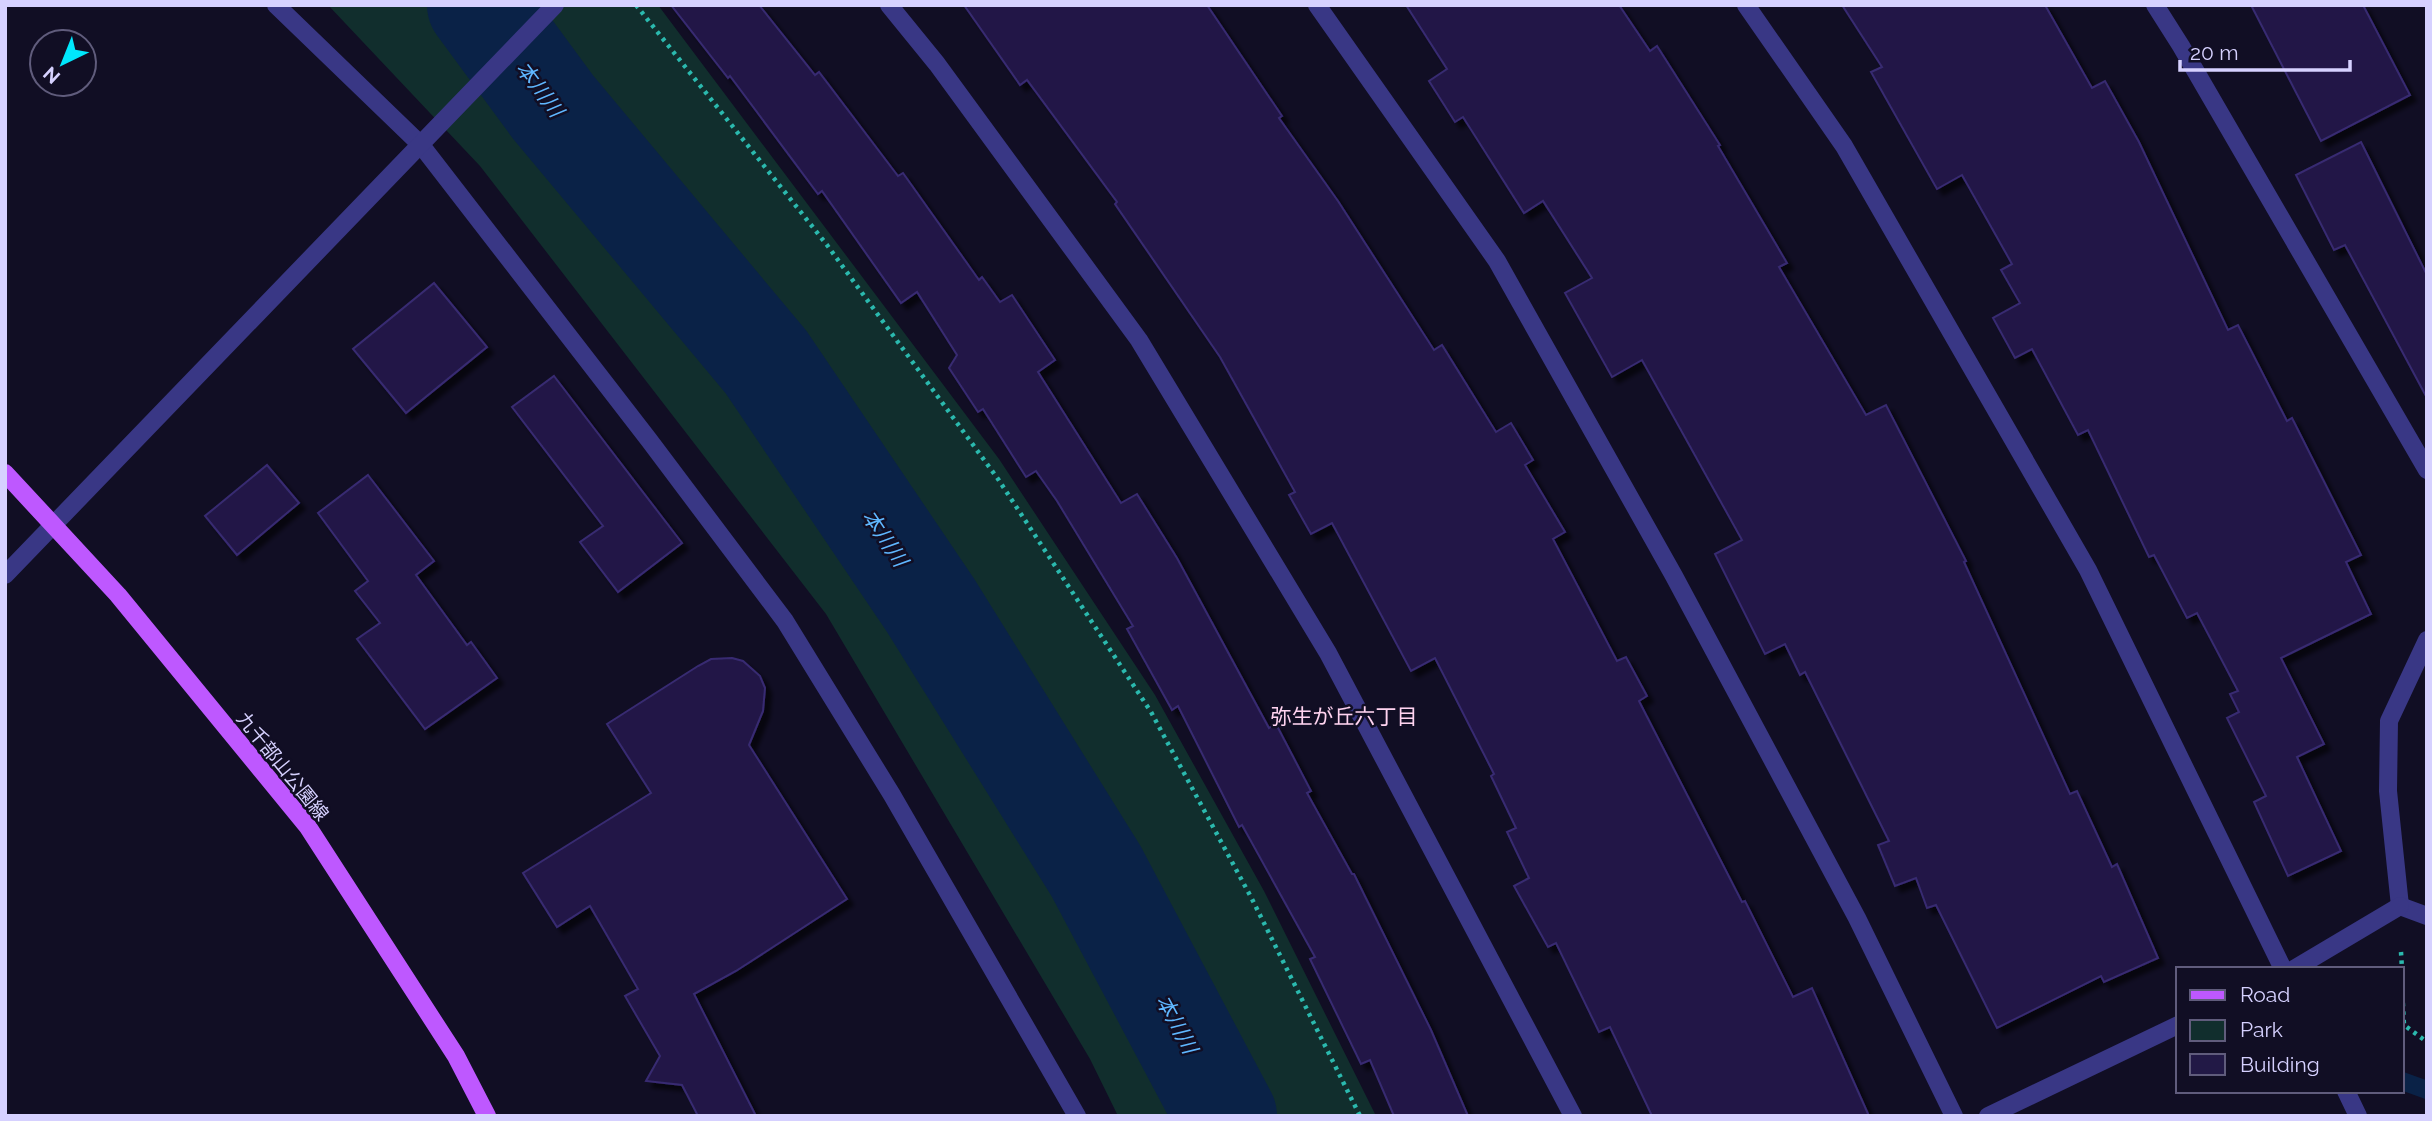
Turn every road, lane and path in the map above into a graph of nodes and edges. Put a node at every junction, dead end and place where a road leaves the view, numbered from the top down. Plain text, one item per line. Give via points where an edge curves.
1 (276, 5) edge
2 (555, 5) edge
3 (636, 5) edge
4 (889, 5) edge
5 (1317, 5) edge
6 (1746, 5) edge
7 (2155, 5) edge
8 (421, 145) junction
9 (2427, 470) edge
10 (5, 473) edge
11 (55, 525) junction
12 (5, 575) edge
13 (2427, 640) edge
14 (2400, 906) junction
15 (2427, 916) edge
16 (2282, 967) edge
17 (2297, 967) edge
18 (2404, 1025) edge
19 (2176, 1026) edge
20 (2427, 1042) edge
21 (2347, 1093) edge
22 (487, 1116) edge
23 (1077, 1116) edge
24 (1360, 1116) edge
25 (1573, 1116) edge
26 (1954, 1116) edge
27 (1988, 1116) edge
28 (2358, 1116) edge

1 - 8 street
2 - 8 street
3 - 24 path via 827,245 998,479 1152,712
4 - 25 street via 1139,340 1328,653
5 - 26 street via 1497,261 1674,576 1857,918
6 - 16 street via 1844,146 2088,570
7 - 9 street
8 - 11 street
8 - 23 street via 785,621 892,795
10 - 11 main road, 九千部山公園線
11 - 12 street
11 - 22 main road, 九千部山公園線 via 308,828 456,1056
13 - 14 street via 2389,721 2388,791
14 - 15 street
14 - 17 street
18 - 20 path
19 - 27 street
21 - 28 street

